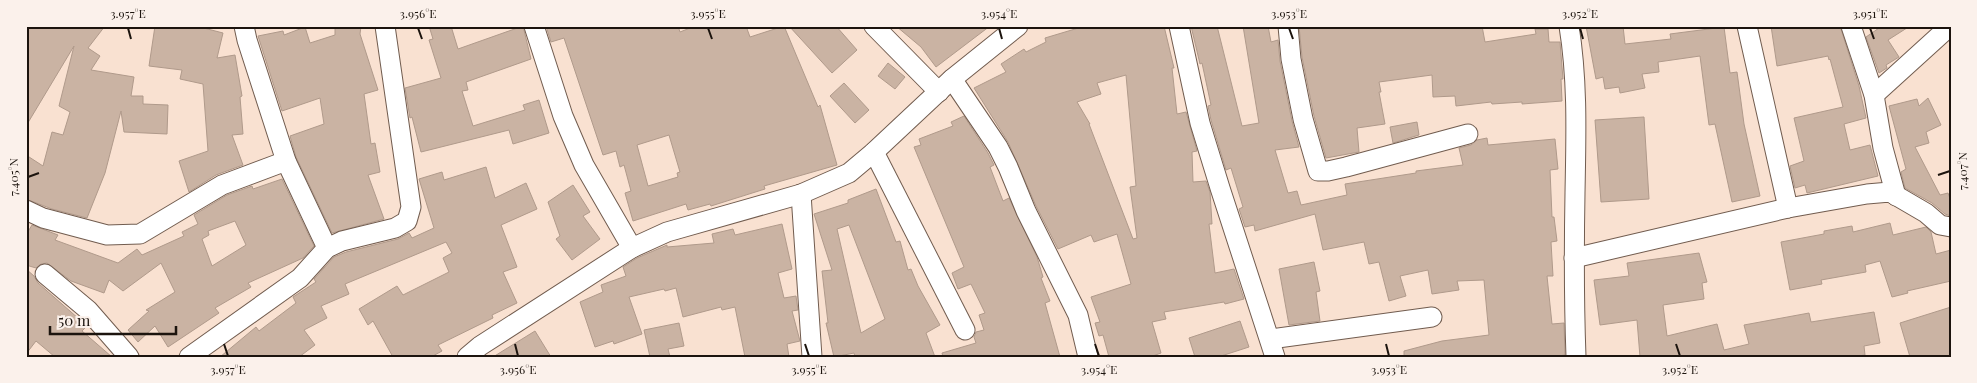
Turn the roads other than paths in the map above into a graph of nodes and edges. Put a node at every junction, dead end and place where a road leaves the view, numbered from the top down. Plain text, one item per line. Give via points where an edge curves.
1 (244, 26) edge
2 (385, 26) edge
3 (534, 26) edge
4 (874, 26) edge
5 (1018, 26) edge
6 (1179, 26) edge
7 (1288, 26) edge
8 (1569, 26) edge
9 (1747, 26) edge
10 (1851, 26) edge
11 (1950, 26) edge
12 (945, 86) junction
13 (1874, 95) junction
14 (1468, 134) dead end
15 (874, 152) junction
16 (286, 161) junction
17 (801, 194) junction
18 (1896, 196) junction
19 (1788, 208) junction
20 (26, 210) edge
21 (1951, 227) edge
22 (327, 248) junction
23 (632, 248) junction
24 (1574, 258) junction
25 (45, 274) dead end
26 (1432, 317) dead end
27 (965, 330) dead end
28 (1273, 348) edge
29 (129, 357) edge
30 (188, 357) edge
31 (467, 357) edge
32 (812, 357) edge
33 (1088, 357) edge
34 (1576, 357) edge

1 - 16 street
2 - 22 street via 410,207 407,220 395,228
3 - 23 street via 563,116 581,156
4 - 12 street
5 - 12 street
6 - 28 street via 1200,123
7 - 14 street via 1303,120 1318,171 1346,167
8 - 24 street via 1576,115
9 - 19 street
10 - 13 street
11 - 13 street
12 - 15 street
12 - 33 street via 998,147 1078,315
13 - 18 street via 1882,148
15 - 17 street via 849,172
15 - 27 street
16 - 20 street via 222,185 140,234 107,235 43,218
16 - 22 street
17 - 23 street via 666,232
17 - 32 street
18 - 19 street via 1890,192 1868,194
18 - 21 street via 1940,225
19 - 24 street
22 - 30 street via 300,278
23 - 31 street
24 - 34 street
25 - 29 street via 88,310
26 - 28 street

